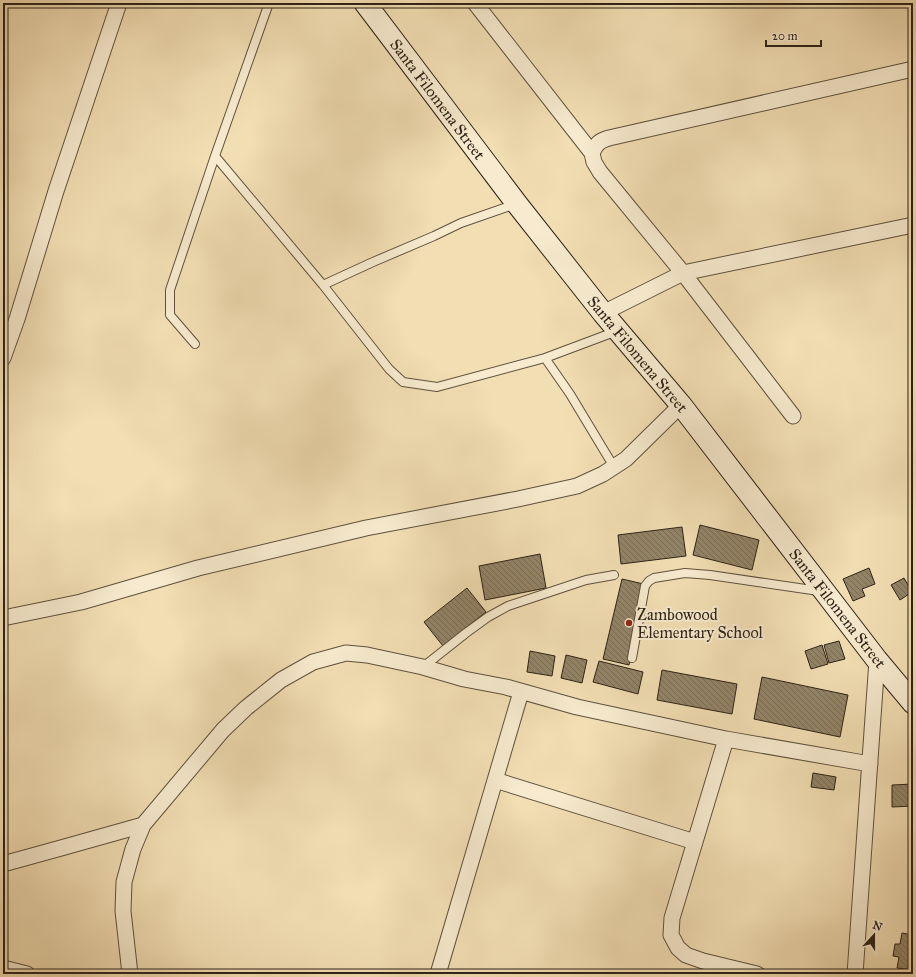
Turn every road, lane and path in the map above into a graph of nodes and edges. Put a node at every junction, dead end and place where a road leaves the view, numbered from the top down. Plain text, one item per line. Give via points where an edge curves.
1 (119, 3) edge
2 (269, 3) edge
3 (365, 3) edge
4 (475, 3) edge
5 (913, 69) edge
6 (592, 153) junction
7 (215, 156) junction
8 (517, 204) junction
9 (913, 225) edge
10 (683, 273) junction
11 (323, 285) junction
12 (603, 313) junction
13 (618, 331) junction
14 (195, 344) dead end
15 (3, 358) edge
16 (545, 358) junction
17 (680, 405) junction
18 (793, 416) dead end
19 (614, 467) junction
20 (614, 575) dead end
21 (824, 591) junction
22 (3, 618) edge
23 (632, 658) dead end
24 (877, 660) junction
25 (423, 667) junction
26 (521, 692) junction
27 (911, 697) edge
28 (726, 739) junction
29 (870, 764) junction
30 (494, 780) junction
31 (143, 825) junction
32 (695, 842) junction
33 (3, 864) edge
34 (3, 968) edge
35 (27, 974) edge
36 (125, 974) edge
37 (438, 974) edge
38 (757, 974) edge
39 (855, 974) edge

1 - 15 street
2 - 7 lane
3 - 8 main road, Santa Filomena Street
4 - 6 street
5 - 6 street via 608,138 600,141
6 - 10 street via 600,172
7 - 11 lane
7 - 14 lane via 170,290 170,315
8 - 11 lane via 461,223
8 - 12 main road, Santa Filomena Street
9 - 10 street
10 - 12 street
10 - 18 street
11 - 16 lane via 389,369 403,382 437,386
12 - 13 main road, Santa Filomena Street
13 - 16 lane
13 - 17 main road, Santa Filomena Street
16 - 19 lane
17 - 19 street via 626,459
17 - 21 main road, Santa Filomena Street
19 - 22 street via 577,486 366,528 198,568 81,602
20 - 25 lane via 586,580 508,606 488,617
21 - 23 lane via 704,574 685,573 654,578 645,586
21 - 24 main road, Santa Filomena Street
24 - 27 main road, Santa Filomena Street
24 - 29 street
25 - 26 street
25 - 31 street via 346,653 313,662 281,680 223,730
26 - 28 street via 577,708
26 - 30 street
28 - 29 street
28 - 32 street
29 - 39 street
30 - 32 street
30 - 37 street
31 - 33 street
31 - 36 street via 124,882
32 - 38 street via 672,918 671,935 678,948 686,955
34 - 35 street

